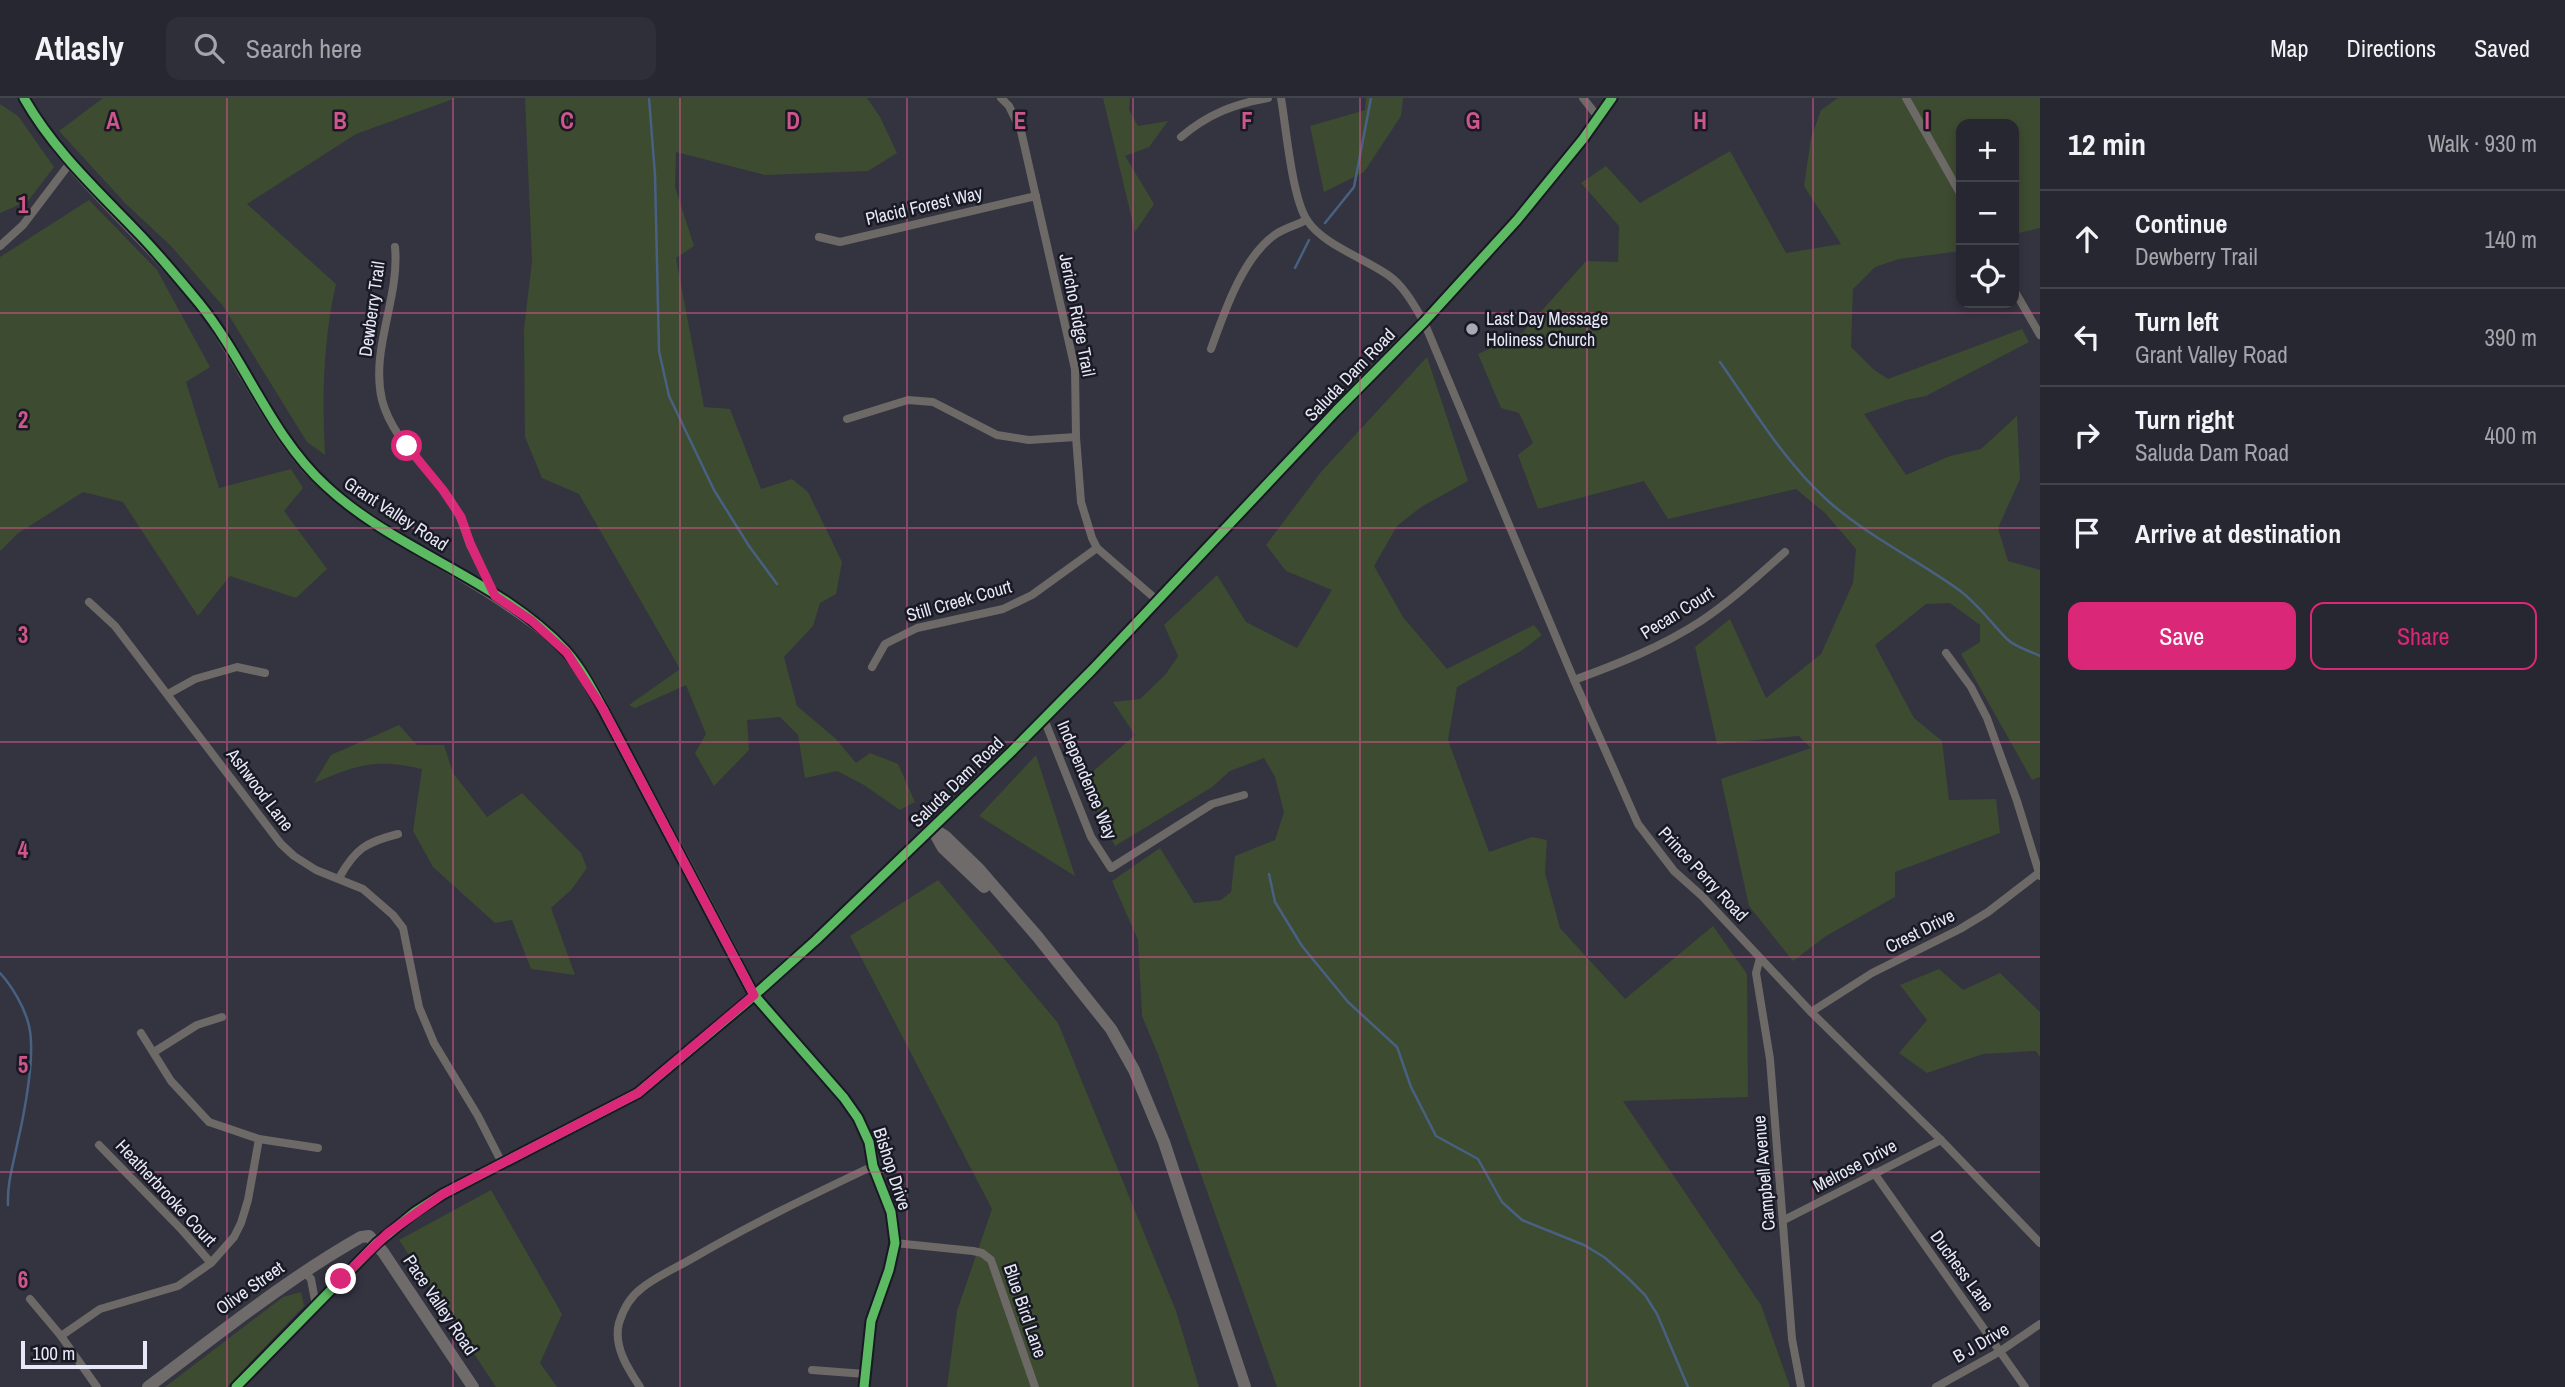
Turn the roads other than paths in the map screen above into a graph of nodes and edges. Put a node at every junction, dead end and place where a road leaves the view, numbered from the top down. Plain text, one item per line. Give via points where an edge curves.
1 (24, 98) edge
2 (1001, 98) edge
3 (1268, 98) edge
4 (1281, 98) edge
5 (1583, 98) edge
6 (1612, 98) edge
7 (1906, 98) edge
8 (1598, 117) junction
9 (1181, 137) dead end
10 (70, 163) junction
11 (1956, 186) edge
12 (1036, 196) junction
13 (1307, 220) junction
14 (818, 237) dead end
15 (0, 246) edge
16 (395, 247) dead end
17 (2019, 299) edge
18 (1424, 322) junction
19 (2040, 335) edge
20 (1211, 348) dead end
21 (846, 419) dead end
22 (1076, 438) junction
23 (1097, 548) junction
24 (1785, 552) dead end
25 (495, 596) junction
26 (1158, 601) junction
27 (89, 603) dead end
28 (1946, 653) dead end
29 (872, 667) dead end
30 (265, 673) dead end
31 (1574, 680) junction
32 (168, 694) junction
33 (1044, 719) junction
34 (1244, 795) dead end
35 (932, 828) junction
36 (398, 834) dead end
37 (2040, 874) edge
38 (339, 878) junction
39 (1760, 958) junction
40 (754, 995) junction
41 (1811, 1012) junction
42 (222, 1017) dead end
43 (141, 1032) dead end
44 (154, 1052) junction
45 (259, 1139) junction
46 (1941, 1140) junction
47 (99, 1145) dead end
48 (318, 1149) dead end
49 (502, 1163) junction
50 (873, 1166) junction
51 (1874, 1173) junction
52 (1784, 1220) junction
53 (377, 1243) junction
54 (895, 1243) junction
55 (2040, 1244) edge
56 (211, 1264) junction
57 (304, 1271) junction
58 (30, 1299) dead end
59 (316, 1306) junction
60 (2040, 1324) edge
61 (61, 1336) junction
62 (1999, 1352) junction
63 (811, 1370) dead end
64 (865, 1374) junction
65 (97, 1387) edge
66 (148, 1387) edge
67 (236, 1387) edge
68 (472, 1387) edge
69 (640, 1387) edge
70 (864, 1387) edge
71 (1035, 1387) edge
72 (1245, 1387) edge
73 (1801, 1387) edge
74 (1936, 1387) edge
75 (2025, 1387) edge

1 - 10 street, Grant Valley Road via 38,124
2 - 12 street, Jericho Ridge Trail via 1021,131
3 - 9 street via 1216,112
4 - 13 street via 1297,192
5 - 8 street
6 - 8 street, Saluda Dam Road
7 - 11 street
8 - 18 street, Saluda Dam Road via 1517,220
10 - 15 street via 23,225
10 - 25 street, Grant Valley Road via 200,304 283,434 326,486 378,525
12 - 14 street, Placid Forest Way via 840,242
12 - 22 street, Jericho Ridge Trail via 1075,369
13 - 18 street, Prince Perry Road via 1329,240 1390,276
13 - 20 street via 1275,235 1258,252 1232,296
16 - 25 street, Dewberry Trail via 394,290 382,343 382,399 390,424 461,517
17 - 19 street
18 - 26 street, Saluda Dam Road
18 - 31 street, Prince Perry Road
21 - 22 street via 908,400 933,402 997,435 1029,440
22 - 23 street, Jericho Ridge Trail via 1081,502
23 - 26 street, Jericho Ridge Trail
23 - 29 street, Still Creek Court via 1032,595 1003,609 917,628 885,644
24 - 31 street, Pecan Court via 1703,620 1623,662
25 - 40 street, Grant Valley Road via 554,639 576,663
26 - 33 street, Saluda Dam Road
27 - 32 street, Ashwood Lane via 115,626
28 - 37 street via 1987,718
30 - 32 street via 237,667 195,679
31 - 39 street, Prince Perry Road via 1638,824 1674,871
32 - 38 street, Ashwood Lane via 281,844 316,870
33 - 34 street, Independence Way via 1091,837 1111,867 1212,804
33 - 35 street, Saluda Dam Road
35 - 40 street, Saluda Dam Road
35 - 72 street via 943,848 1037,936 1111,1029 1164,1142
36 - 38 street via 365,844
37 - 41 street, Crest Drive via 1960,929 1872,973
38 - 49 street, Ashwood Lane via 376,899 403,928 419,1007 434,1043
39 - 41 street, Prince Perry Road
39 - 52 street, Campbell Avenue via 1756,973 1770,1059
40 - 49 street, Saluda Dam Road via 638,1093
40 - 50 street, Bishop Drive via 858,1118
41 - 46 street, Prince Perry Road
42 - 44 street via 197,1025
43 - 44 street
44 - 45 street via 171,1081 209,1122
45 - 48 street
45 - 56 street via 241,1223
46 - 51 street, Melrose Drive
46 - 55 street, Prince Perry Road
47 - 56 street, Heatherbrooke Court
49 - 53 street, Saluda Dam Road via 415,1212
50 - 54 street, Bishop Drive via 891,1212
50 - 69 street, Bishop Drive via 736,1234 640,1289 627,1305 618,1331 627,1367
51 - 52 street, Melrose Drive
51 - 62 street, Duchess Lane
52 - 73 street, Campbell Avenue via 1792,1339
53 - 57 street, Olive Street via 369,1236 361,1237
53 - 59 street, Saluda Dam Road
53 - 68 street, Pace Valley Road
54 - 64 street, Bishop Drive via 871,1321
54 - 71 street, Blue Bird Lane via 973,1251 991,1260
56 - 61 street via 178,1286 100,1309
57 - 59 street via 311,1279
57 - 66 street, Olive Street
58 - 61 street
59 - 67 street, Saluda Dam Road
60 - 62 street, B J Drive
61 - 65 street
62 - 74 street, B J Drive
62 - 75 street, Duchess Lane
63 - 64 street
64 - 70 street, Bishop Drive

